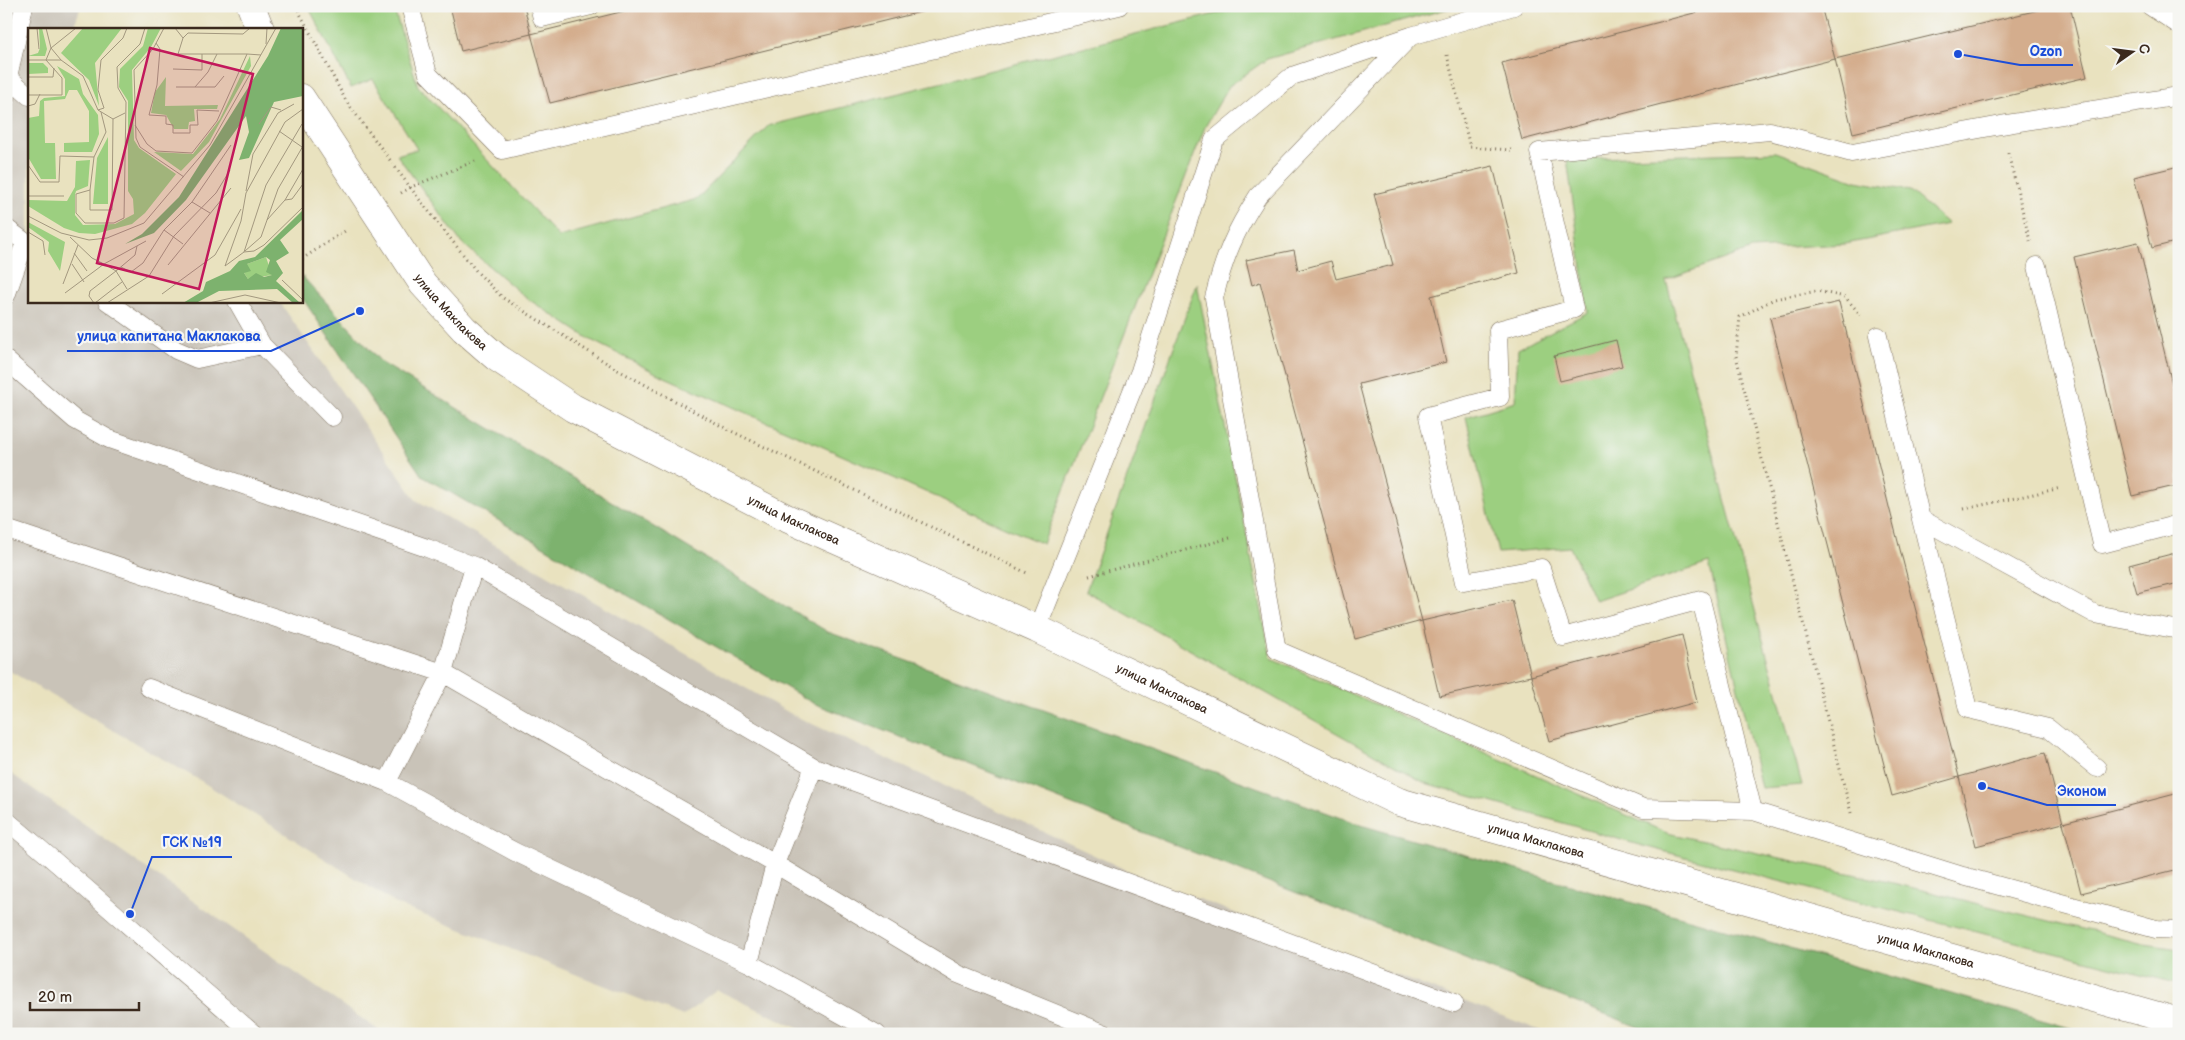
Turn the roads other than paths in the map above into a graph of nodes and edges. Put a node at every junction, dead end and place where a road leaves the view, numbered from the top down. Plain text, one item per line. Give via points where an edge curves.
1 (24, 6) edge
2 (251, 6) edge
3 (410, 6) edge
4 (539, 6) edge
5 (591, 6) edge
6 (1119, 6) edge
7 (1514, 6) edge
8 (2150, 6) edge
9 (2179, 25) edge
10 (260, 28) edge
11 (1412, 36) junction
12 (7, 77) edge
13 (28, 95) edge
14 (2179, 96) edge
15 (6, 99) edge
16 (302, 100) edge
17 (6, 228) edge
18 (27, 244) edge
19 (2037, 266) road end
20 (6, 296) edge
21 (108, 302) edge
22 (238, 302) edge
23 (1878, 336) road end
24 (262, 345) junction
25 (6, 360) edge
26 (332, 417) dead end
27 (1921, 519) junction
28 (2179, 524) edge
29 (6, 529) edge
30 (474, 566) junction
31 (1037, 630) junction
32 (2179, 630) edge
33 (443, 673) junction
34 (149, 688) dead end
35 (814, 768) junction
36 (2097, 768) dead end
37 (387, 782) junction
38 (1752, 811) junction
39 (6, 820) edge
40 (776, 864) junction
41 (2179, 930) edge
42 (749, 963) junction
43 (1454, 1003) dead end
44 (2179, 1022) edge
45 (254, 1034) edge
46 (877, 1034) edge
47 (1106, 1034) edge

1 - 12 lane
2 - 10 street
3 - 6 lane via 428,74 502,150
4 - 5 lane via 542,18
7 - 11 lane
8 - 9 lane
11 - 31 lane via 1292,76 1214,140 1140,371
11 - 38 lane via 1258,196 1238,226 1221,269 1214,298 1277,650 1643,808
12 - 13 lane
12 - 15 lane
14 - 38 lane via 1852,153 1770,131 1539,152 1574,309 1498,330 1500,397 1428,416 1464,582 1540,568 1563,637 1701,600
16 - 31 street, улица Маклакова via 423,284 464,330 496,357 573,408 784,517
17 - 18 lane
18 - 20 lane
19 - 28 lane via 2102,544
21 - 24 lane via 176,350 197,359
22 - 24 lane
23 - 27 lane
24 - 26 lane
25 - 30 lane via 75,420 109,439
27 - 32 lane via 2095,614
27 - 36 lane via 1968,709 2048,728
29 - 33 lane
30 - 33 lane
30 - 35 lane
31 - 44 street, улица Маклакова via 1400,802
33 - 37 lane
33 - 40 lane
34 - 37 lane
35 - 40 lane
35 - 43 lane
37 - 42 lane via 515,852
38 - 41 lane via 1972,879 2156,929
39 - 45 lane
40 - 42 lane
40 - 47 lane via 958,974
42 - 46 lane

